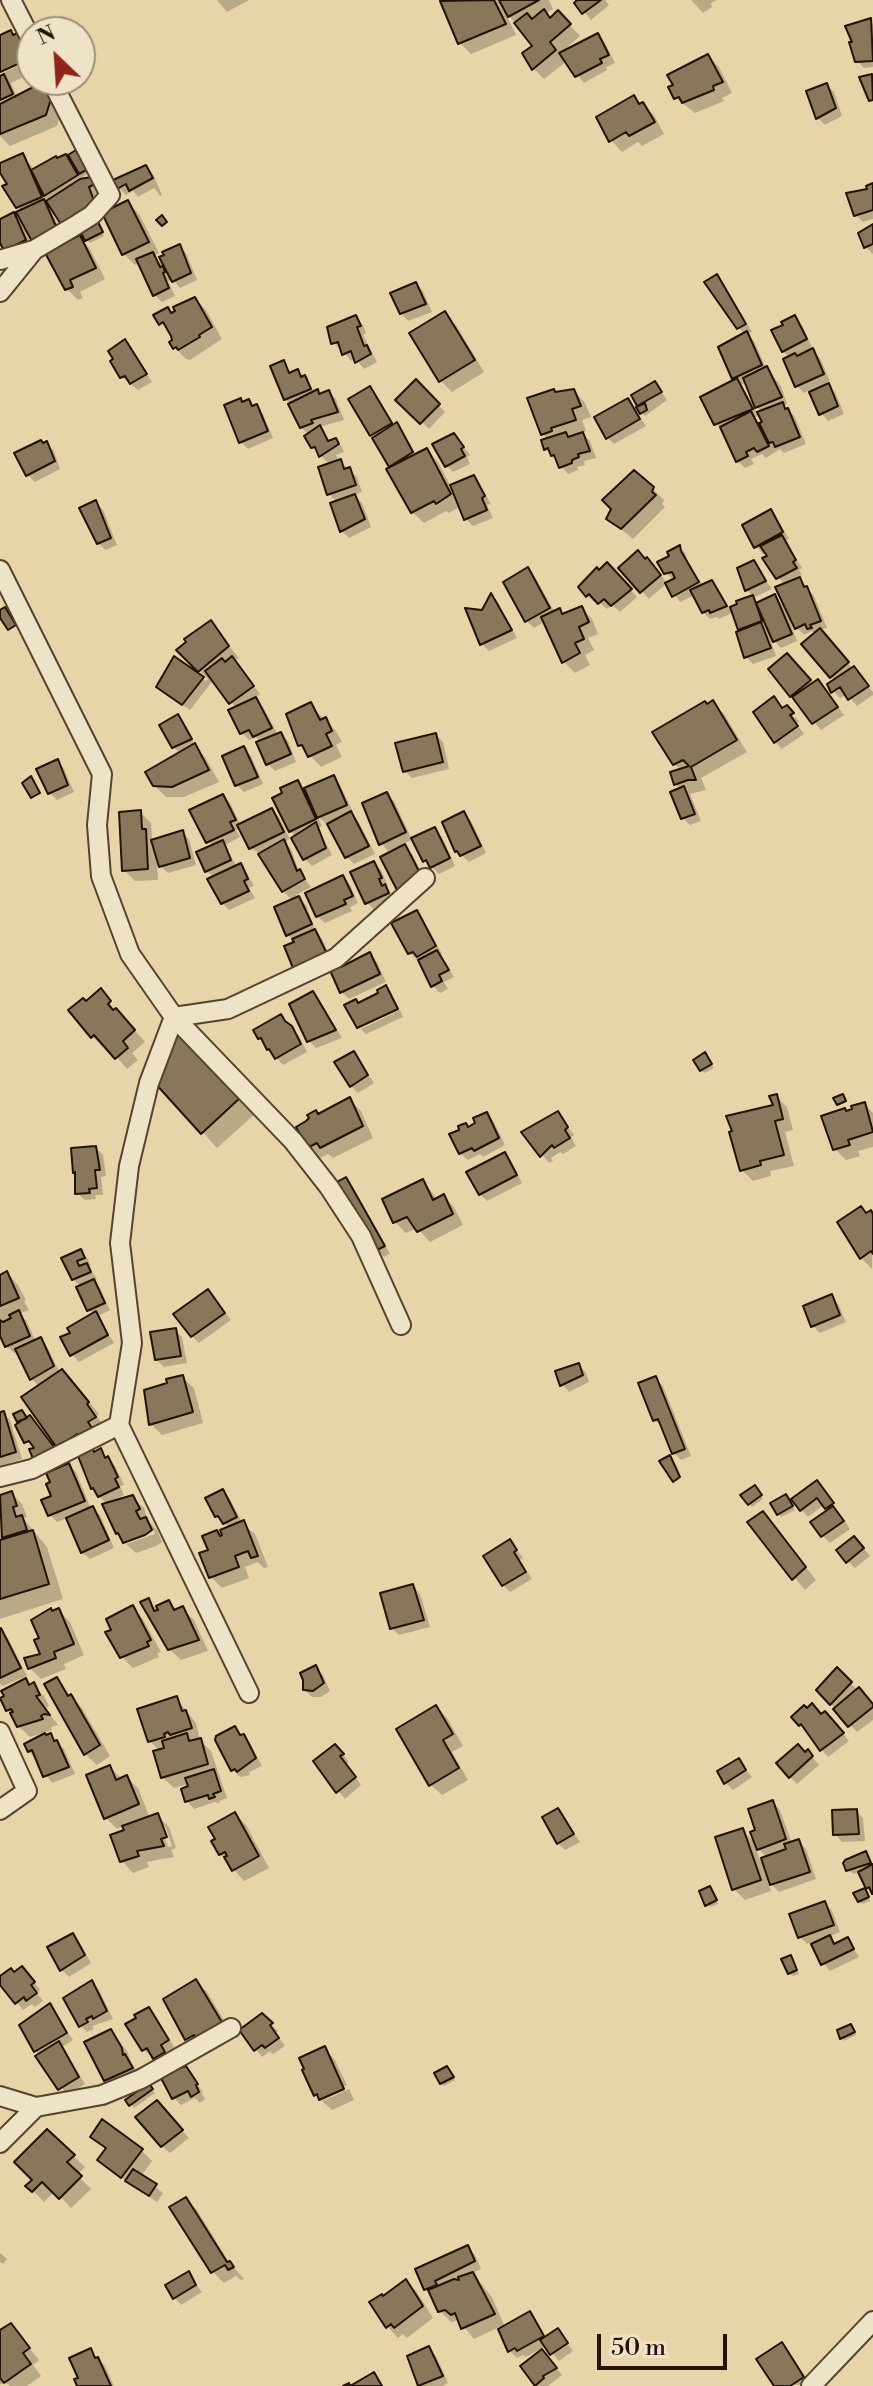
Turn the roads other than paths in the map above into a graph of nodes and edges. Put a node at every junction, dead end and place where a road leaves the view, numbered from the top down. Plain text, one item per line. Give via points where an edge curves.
1 (59, 96) edge
2 (34, 250) junction
3 (0, 260) edge
4 (0, 292) edge
5 (0, 570) edge
6 (425, 878) dead end
7 (174, 1017) junction
8 (401, 1325) dead end
9 (119, 1425) junction
10 (0, 1477) edge
11 (249, 1693) dead end
12 (0, 1732) edge
13 (0, 1810) edge
14 (231, 2028) dead end
15 (0, 2096) edge
16 (36, 2107) junction
17 (0, 2143) edge
18 (873, 2321) edge
19 (811, 2386) edge

1 - 2 street via 110,195 92,215
2 - 3 street
2 - 4 street
5 - 7 street via 102,774 97,825 101,876 130,954
6 - 7 street via 336,958 228,1009
7 - 8 street via 293,1141 329,1187 361,1236
7 - 9 street via 149,1083 129,1166 120,1243 132,1343
9 - 10 street via 32,1469
9 - 11 street
12 - 13 street via 27,1791
14 - 16 street via 102,2095
15 - 16 street
16 - 17 street
18 - 19 street

